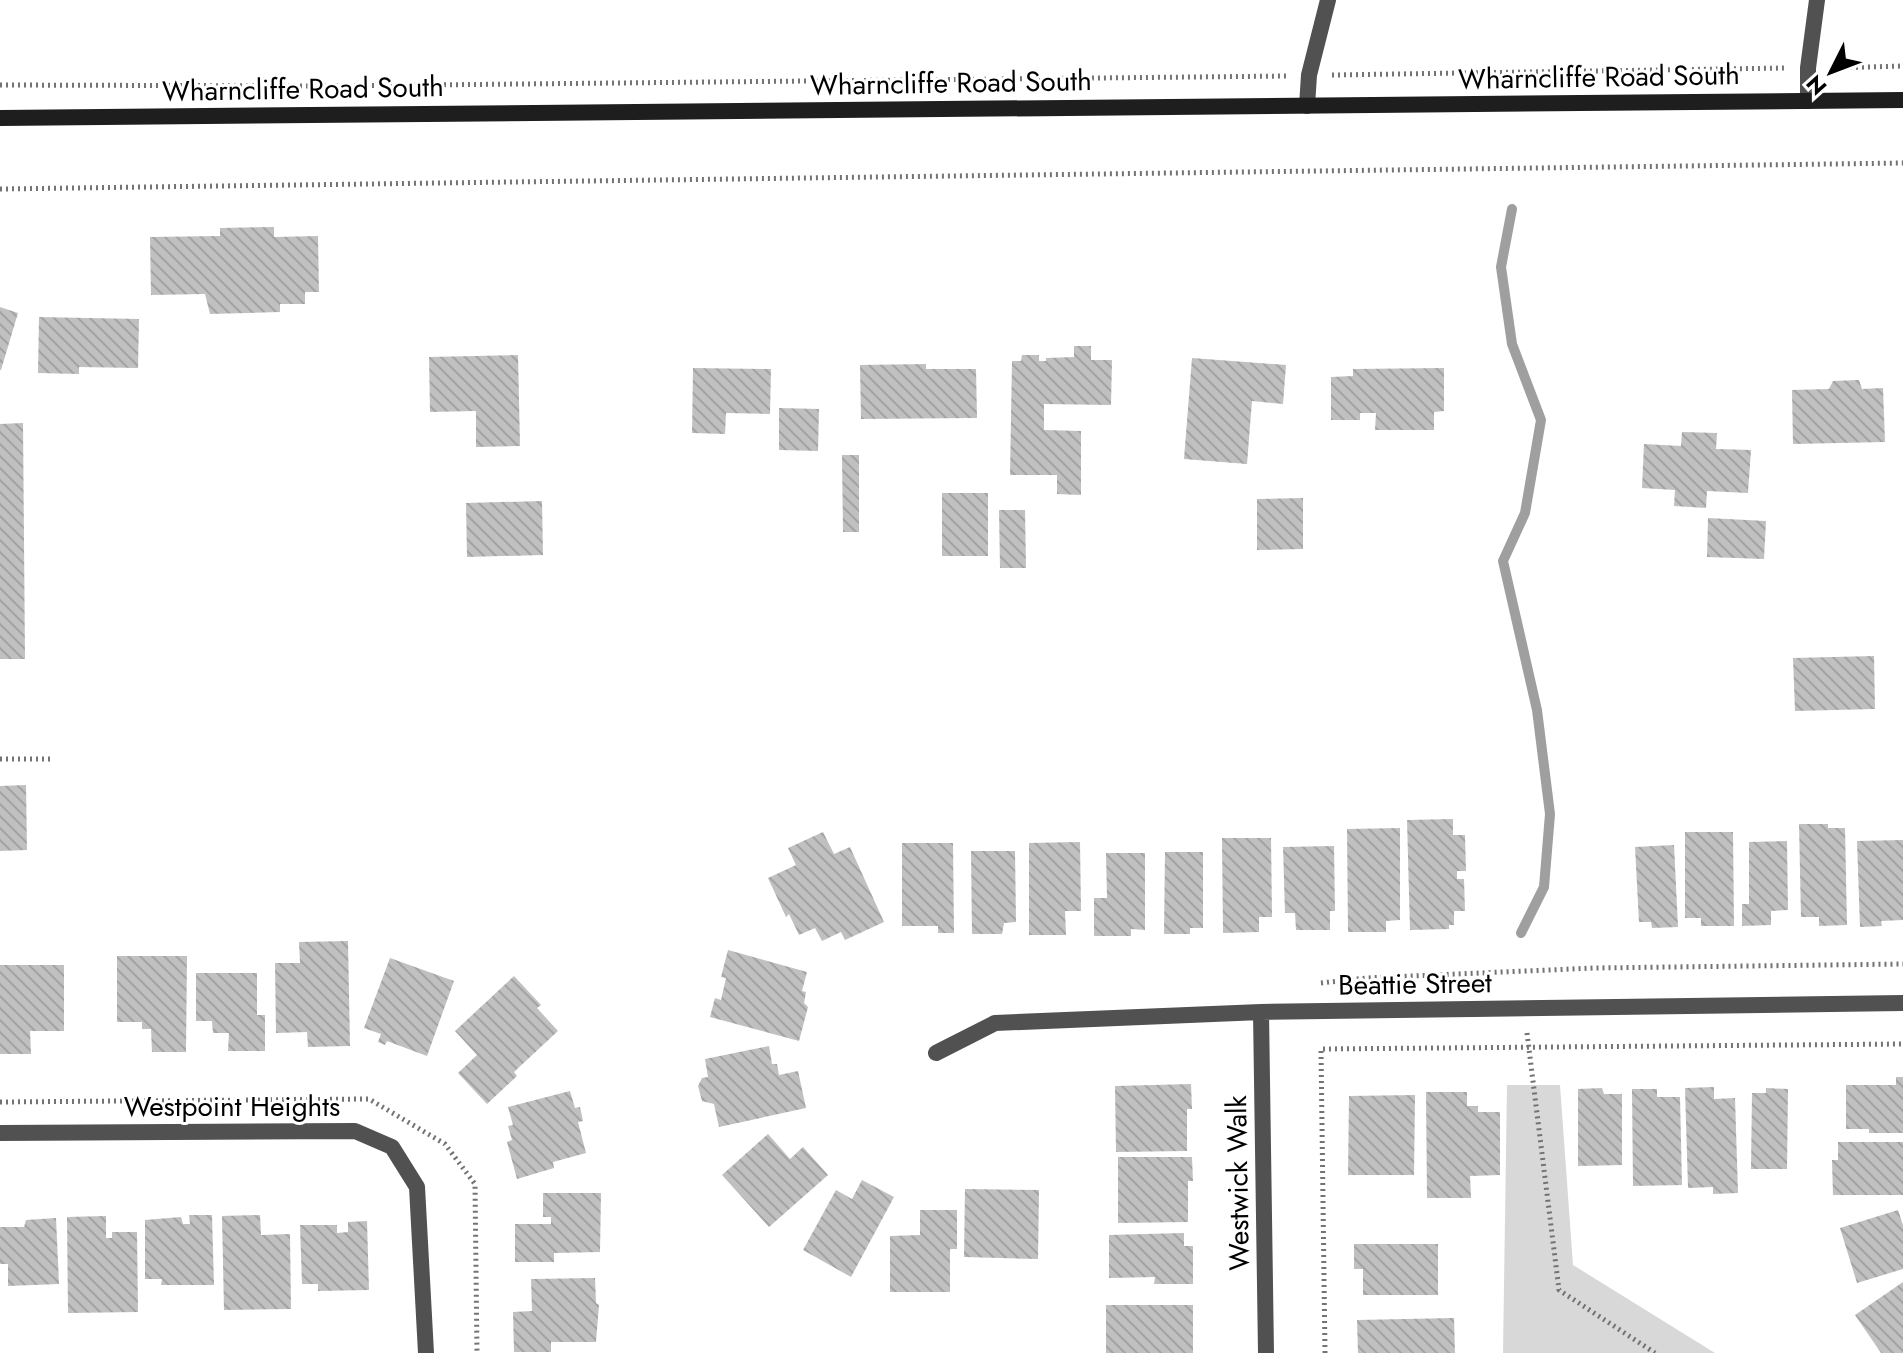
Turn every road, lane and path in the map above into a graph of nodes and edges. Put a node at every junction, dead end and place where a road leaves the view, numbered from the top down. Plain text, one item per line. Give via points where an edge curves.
1 (1328, 0) edge
2 (1817, 0) edge
3 (1903, 66) edge
4 (1808, 68) junction
5 (1309, 75) junction
6 (0, 85) edge
7 (1903, 100) edge
8 (1808, 101) junction
9 (1307, 106) junction
10 (0, 118) edge
11 (1903, 163) edge
12 (0, 189) edge
13 (0, 759) edge
14 (52, 759) dead end
15 (1903, 964) edge
16 (1306, 985) dead end
17 (1903, 1003) edge
18 (1524, 1009) junction
19 (1261, 1012) junction
20 (1903, 1044) edge
21 (936, 1053) dead end
22 (0, 1133) edge
23 (426, 1353) edge
24 (1266, 1353) edge
25 (1325, 1353) edge
26 (1655, 1353) edge

1 - 5 street
2 - 4 street
3 - 4 path
4 - 5 path
4 - 8 street
5 - 6 path
5 - 9 street
7 - 8 main road, Wharncliffe Road South
8 - 9 main road, Wharncliffe Road South
9 - 10 main road, Wharncliffe Road South
11 - 12 path
13 - 14 path
15 - 16 path via 1594,968
17 - 18 street, Beattie Street
18 - 19 street, Beattie Street
18 - 26 path via 1559,1290
19 - 21 street, Beattie Street via 995,1023
19 - 24 street, Westwick Walk
20 - 25 path via 1321,1049
22 - 23 street, Westpoint Heights via 355,1131 392,1147 417,1187

